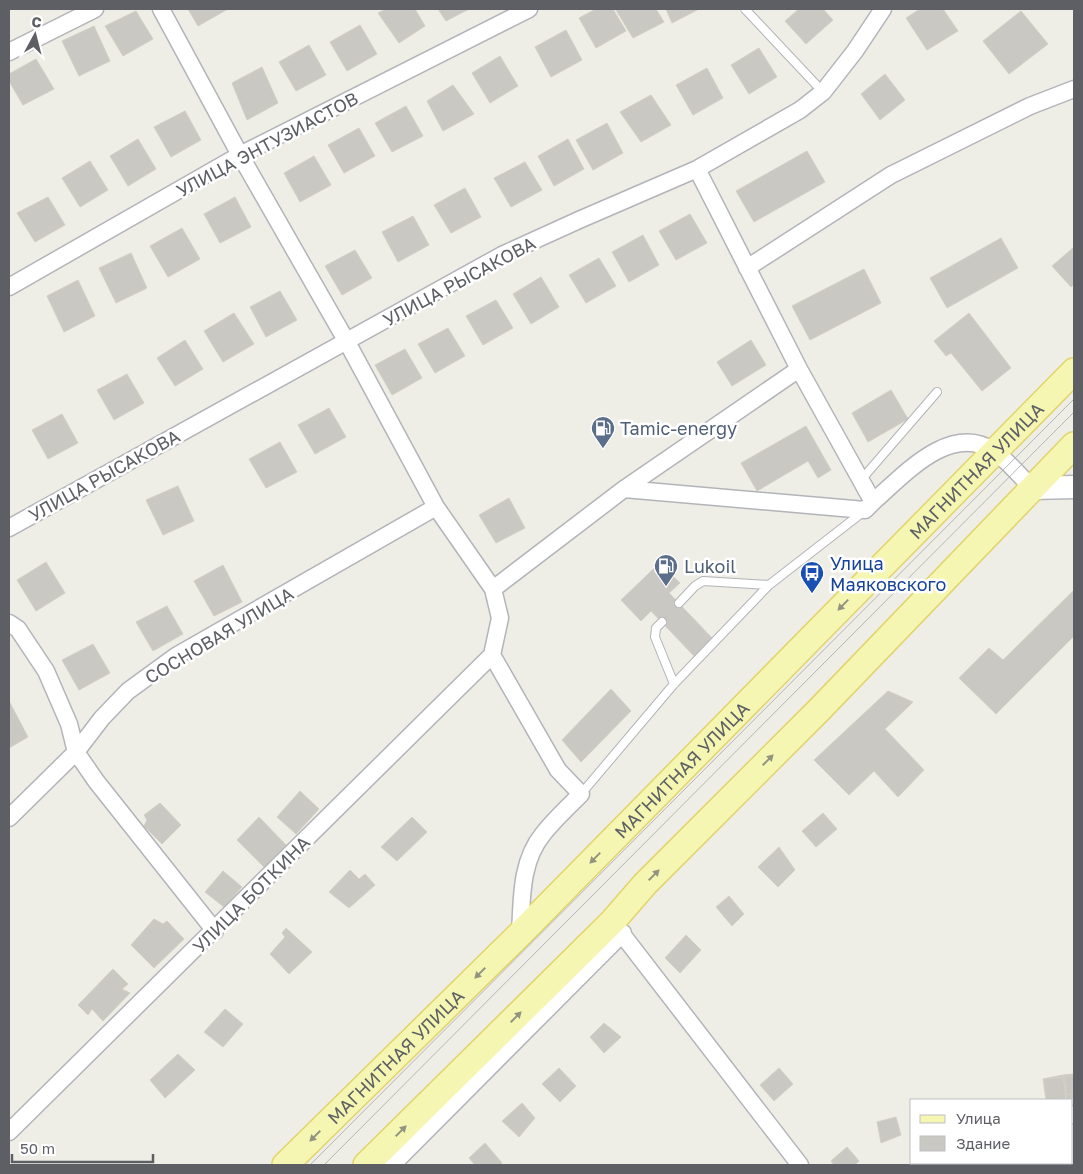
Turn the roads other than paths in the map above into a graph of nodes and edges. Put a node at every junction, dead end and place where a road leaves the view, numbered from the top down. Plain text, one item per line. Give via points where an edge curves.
1 (95, 9) edge
2 (161, 9) edge
3 (529, 9) edge
4 (745, 9) edge
5 (883, 9) edge
6 (9, 52) edge
7 (1074, 89) edge
8 (824, 92) junction
9 (240, 155) junction
10 (697, 169) junction
11 (747, 268) junction
12 (9, 287) edge
13 (347, 342) junction
14 (799, 369) junction
15 (1074, 371) edge
16 (937, 392) dead end
17 (1074, 445) edge
18 (994, 451) junction
19 (862, 480) junction
20 (1074, 487) edge
21 (1032, 488) junction
22 (624, 489) junction
23 (869, 506) junction
24 (436, 507) junction
25 (9, 528) edge
26 (770, 585) junction
27 (493, 589) junction
28 (679, 603) dead end
29 (662, 622) dead end
30 (9, 623) edge
31 (492, 655) junction
32 (674, 684) junction
33 (76, 752) junction
34 (580, 794) junction
35 (9, 818) edge
36 (618, 927) junction
37 (215, 931) junction
38 (520, 934) junction
39 (9, 1132) edge
40 (285, 1165) edge
41 (366, 1165) edge
42 (392, 1165) edge
43 (800, 1165) edge

1 - 6 street
2 - 9 street
3 - 9 street, УЛИЦА ЭНТУЗИАСТОВ
4 - 8 lane
5 - 8 street, УЛИЦА РЫСАКОВА
7 - 11 street via 1030,106 891,175
8 - 10 street, УЛИЦА РЫСАКОВА via 800,110
9 - 12 street, УЛИЦА ЭНТУЗИАСТОВ
9 - 13 street
10 - 11 street
10 - 13 street, УЛИЦА РЫСАКОВА via 502,255
11 - 14 street
13 - 24 street
13 - 25 street, УЛИЦА РЫСАКОВА
14 - 19 street
14 - 22 street
15 - 18 main road, МАГНИТНАЯ УЛИЦА
16 - 19 lane
17 - 21 main road
18 - 21 street
18 - 23 street via 966,442 935,450
18 -> 38 main road, МАГНИТНАЯ УЛИЦА
19 - 23 street
20 - 21 main road
36 -> 21 main road via 645,884 819,710
22 - 23 street
22 - 27 street
23 - 26 lane
24 - 27 street
24 - 33 street, СОСНОВАЯ УЛИЦА via 176,656 128,691
26 - 28 lane via 703,581
26 - 32 lane
27 - 31 street via 500,618
29 - 32 lane via 656,628 655,636
30 - 33 street via 18,629 46,671 69,724
31 - 34 street via 558,770
31 - 37 street, УЛИЦА БОТКИНА
32 - 34 lane
33 - 35 street, СОСНОВАЯ УЛИЦА
33 - 37 street
34 - 38 street via 542,834 532,851 525,871
41 -> 36 main road
36 - 42 street
36 - 43 street
37 - 39 street, УЛИЦА БОТКИНА
38 -> 40 main road, МАГНИТНАЯ УЛИЦА

